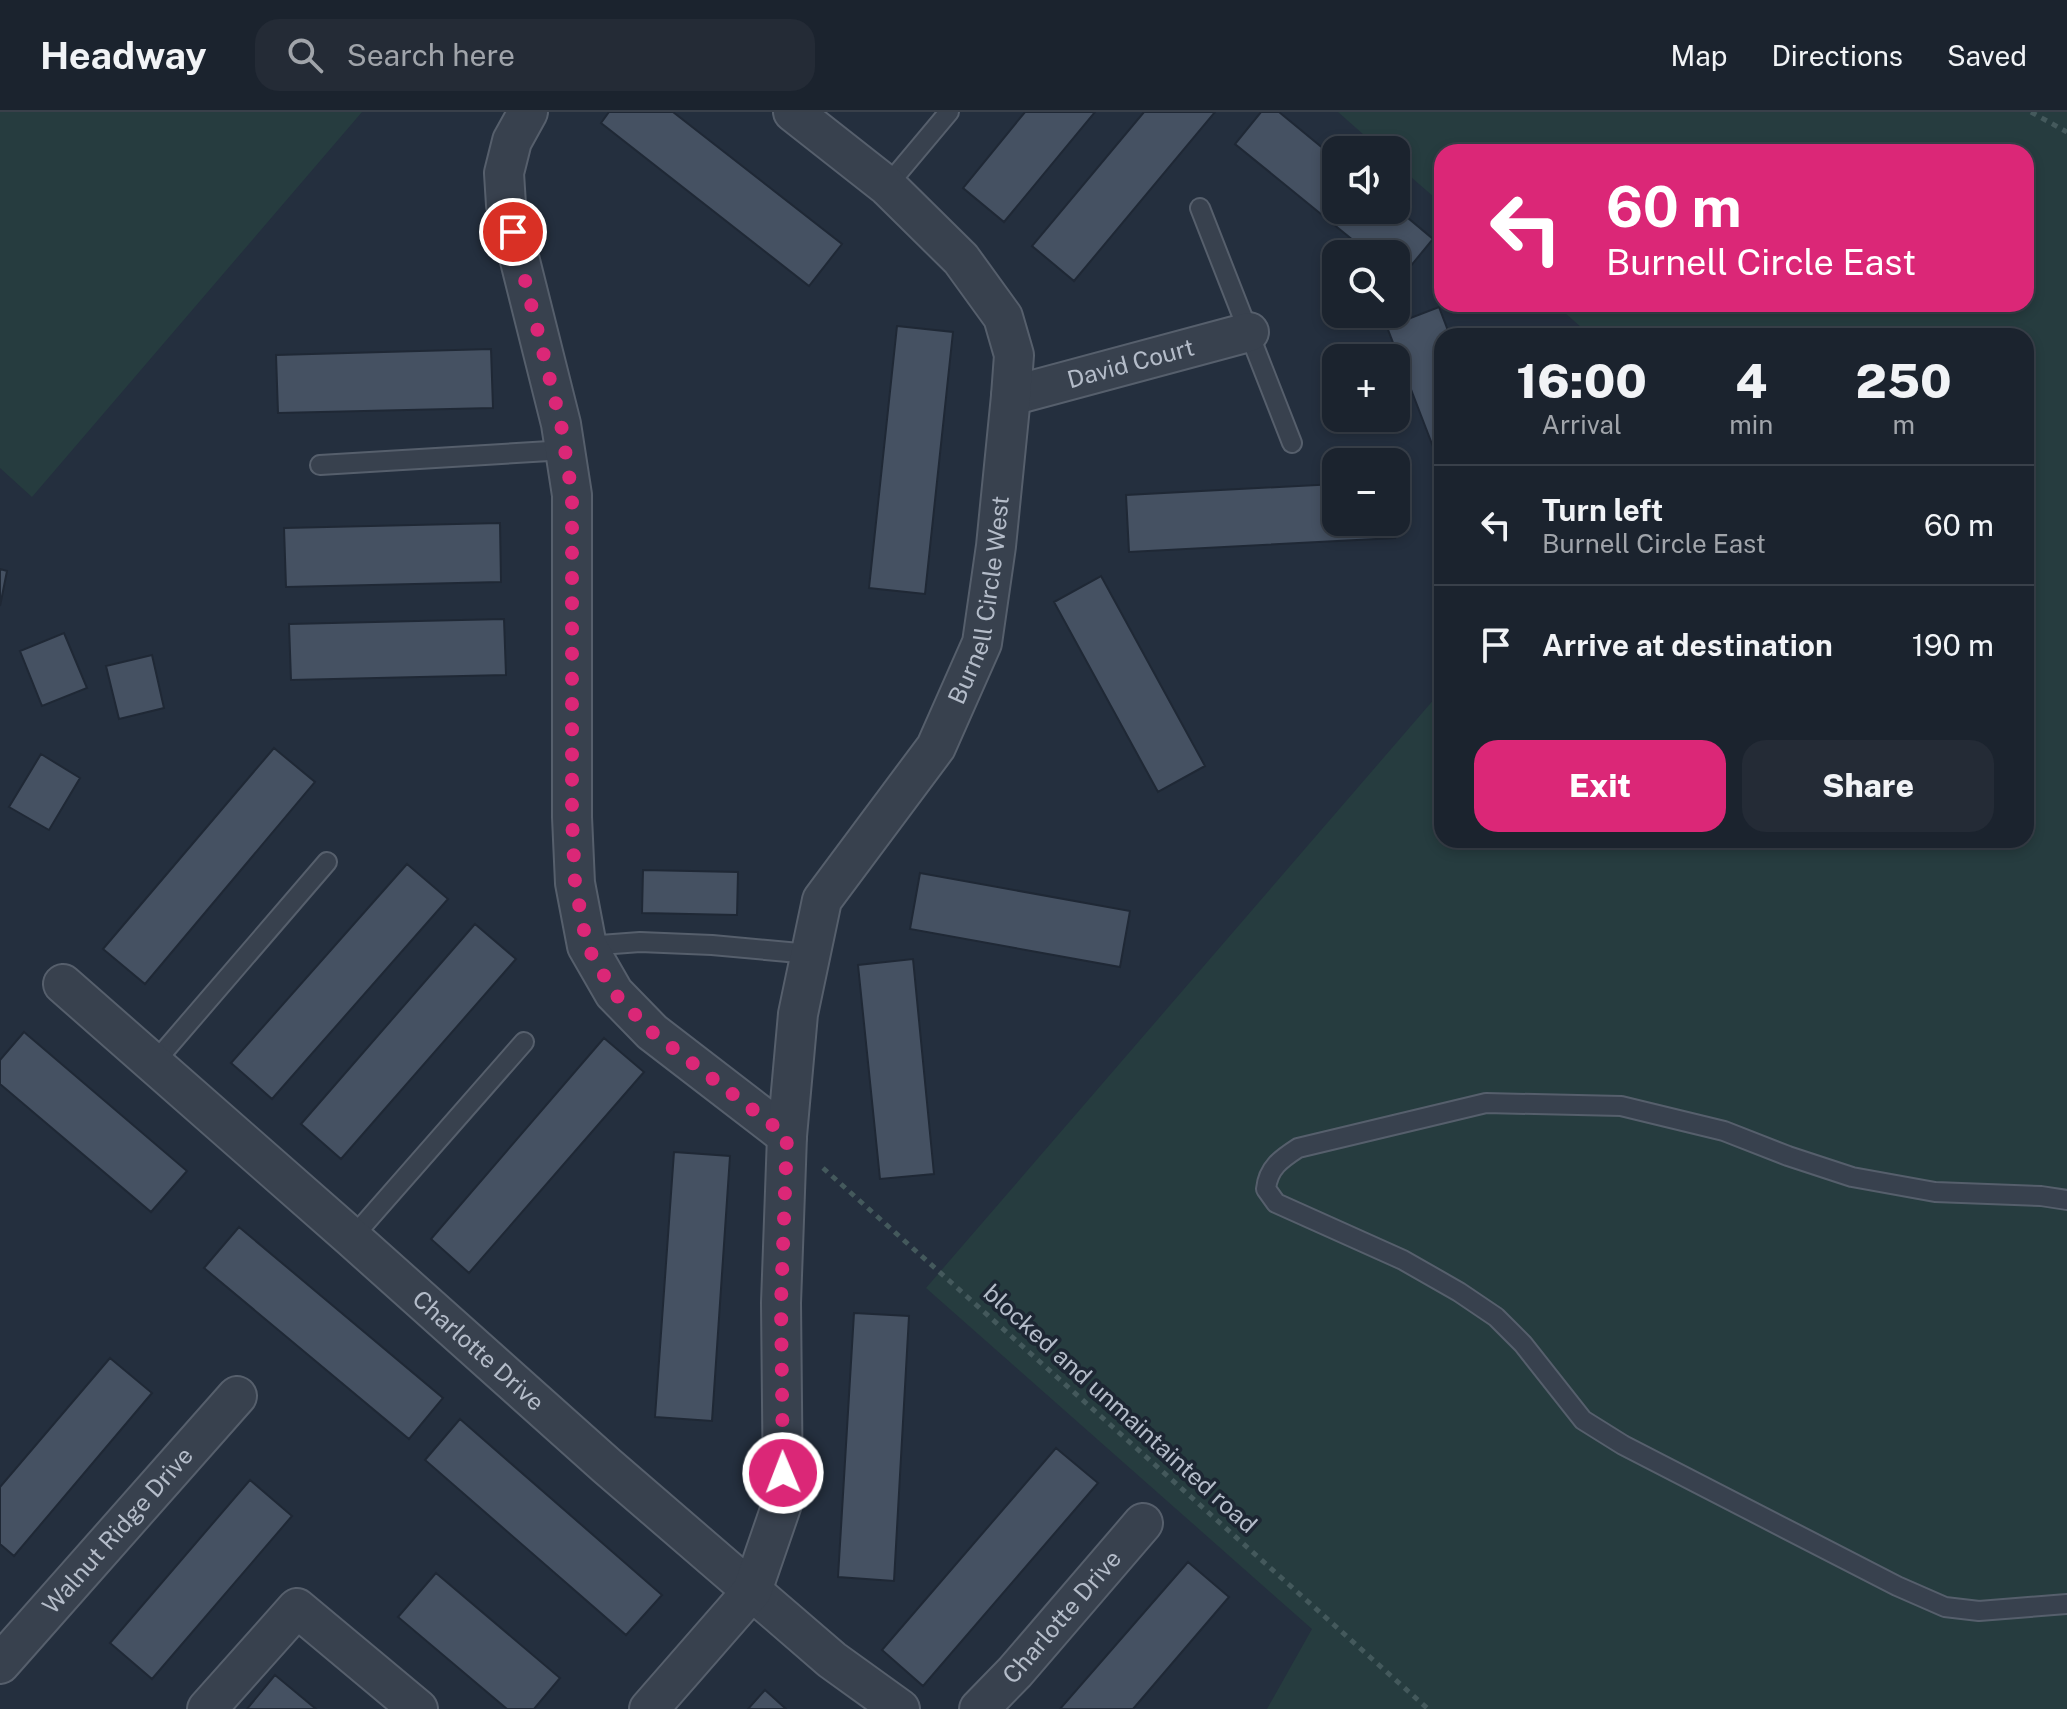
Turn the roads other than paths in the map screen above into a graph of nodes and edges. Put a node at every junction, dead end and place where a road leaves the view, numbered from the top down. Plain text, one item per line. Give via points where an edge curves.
1 (528, 112) edge
2 (793, 112) edge
3 (949, 112) edge
4 (887, 186) junction
5 (1200, 208) dead end
6 (1249, 332) junction
7 (1011, 396) junction
8 (1292, 443) dead end
9 (566, 450) junction
10 (320, 465) dead end
11 (327, 862) dead end
12 (587, 946) junction
13 (810, 954) junction
14 (63, 984) dead end
15 (524, 1042) dead end
16 (154, 1063) junction
17 (787, 1136) junction
18 (2067, 1200) edge
19 (352, 1238) junction
20 (237, 1396) dead end
21 (1143, 1523) dead end
22 (752, 1591) junction
23 (2067, 1604) edge
24 (0, 1664) edge
25 (207, 1709) edge
26 (418, 1709) edge
27 (649, 1709) edge
28 (900, 1709) edge
29 (979, 1709) edge

1 - 9 street via 512,141 504,173 506,205
2 - 4 street, Burnell Circle West
3 - 4 lane
4 - 7 street, Burnell Circle West via 961,259 1003,317 1014,355
5 - 6 lane
6 - 7 street, David Court
6 - 8 lane
7 - 13 street, Burnell Circle West via 982,643 936,747 822,900
9 - 10 lane
9 - 12 street via 572,495 572,817 575,883
11 - 16 lane
12 - 13 lane via 640,942
12 - 17 street via 614,993 652,1032
13 - 17 street, Burnell Circle West via 798,1014
14 - 16 street, Charlotte Drive
15 - 19 lane
16 - 19 street, Charlotte Drive
17 - 22 street, Burnell Circle West via 781,1303 783,1501
18 - 23 lane via 1935,1192 1852,1177 1724,1131 1621,1106 1486,1103 1298,1148 1267,1176 1266,1189 1276,1203 1403,1260 1496,1317 1583,1420 1636,1452 1945,1607 1979,1611
19 - 22 street, Charlotte Drive
20 - 24 street, Walnut Ridge Drive
21 - 29 street, Charlotte Drive
22 - 27 street
22 - 28 street, Charlotte Drive via 832,1660
25 - 26 street via 297,1608

